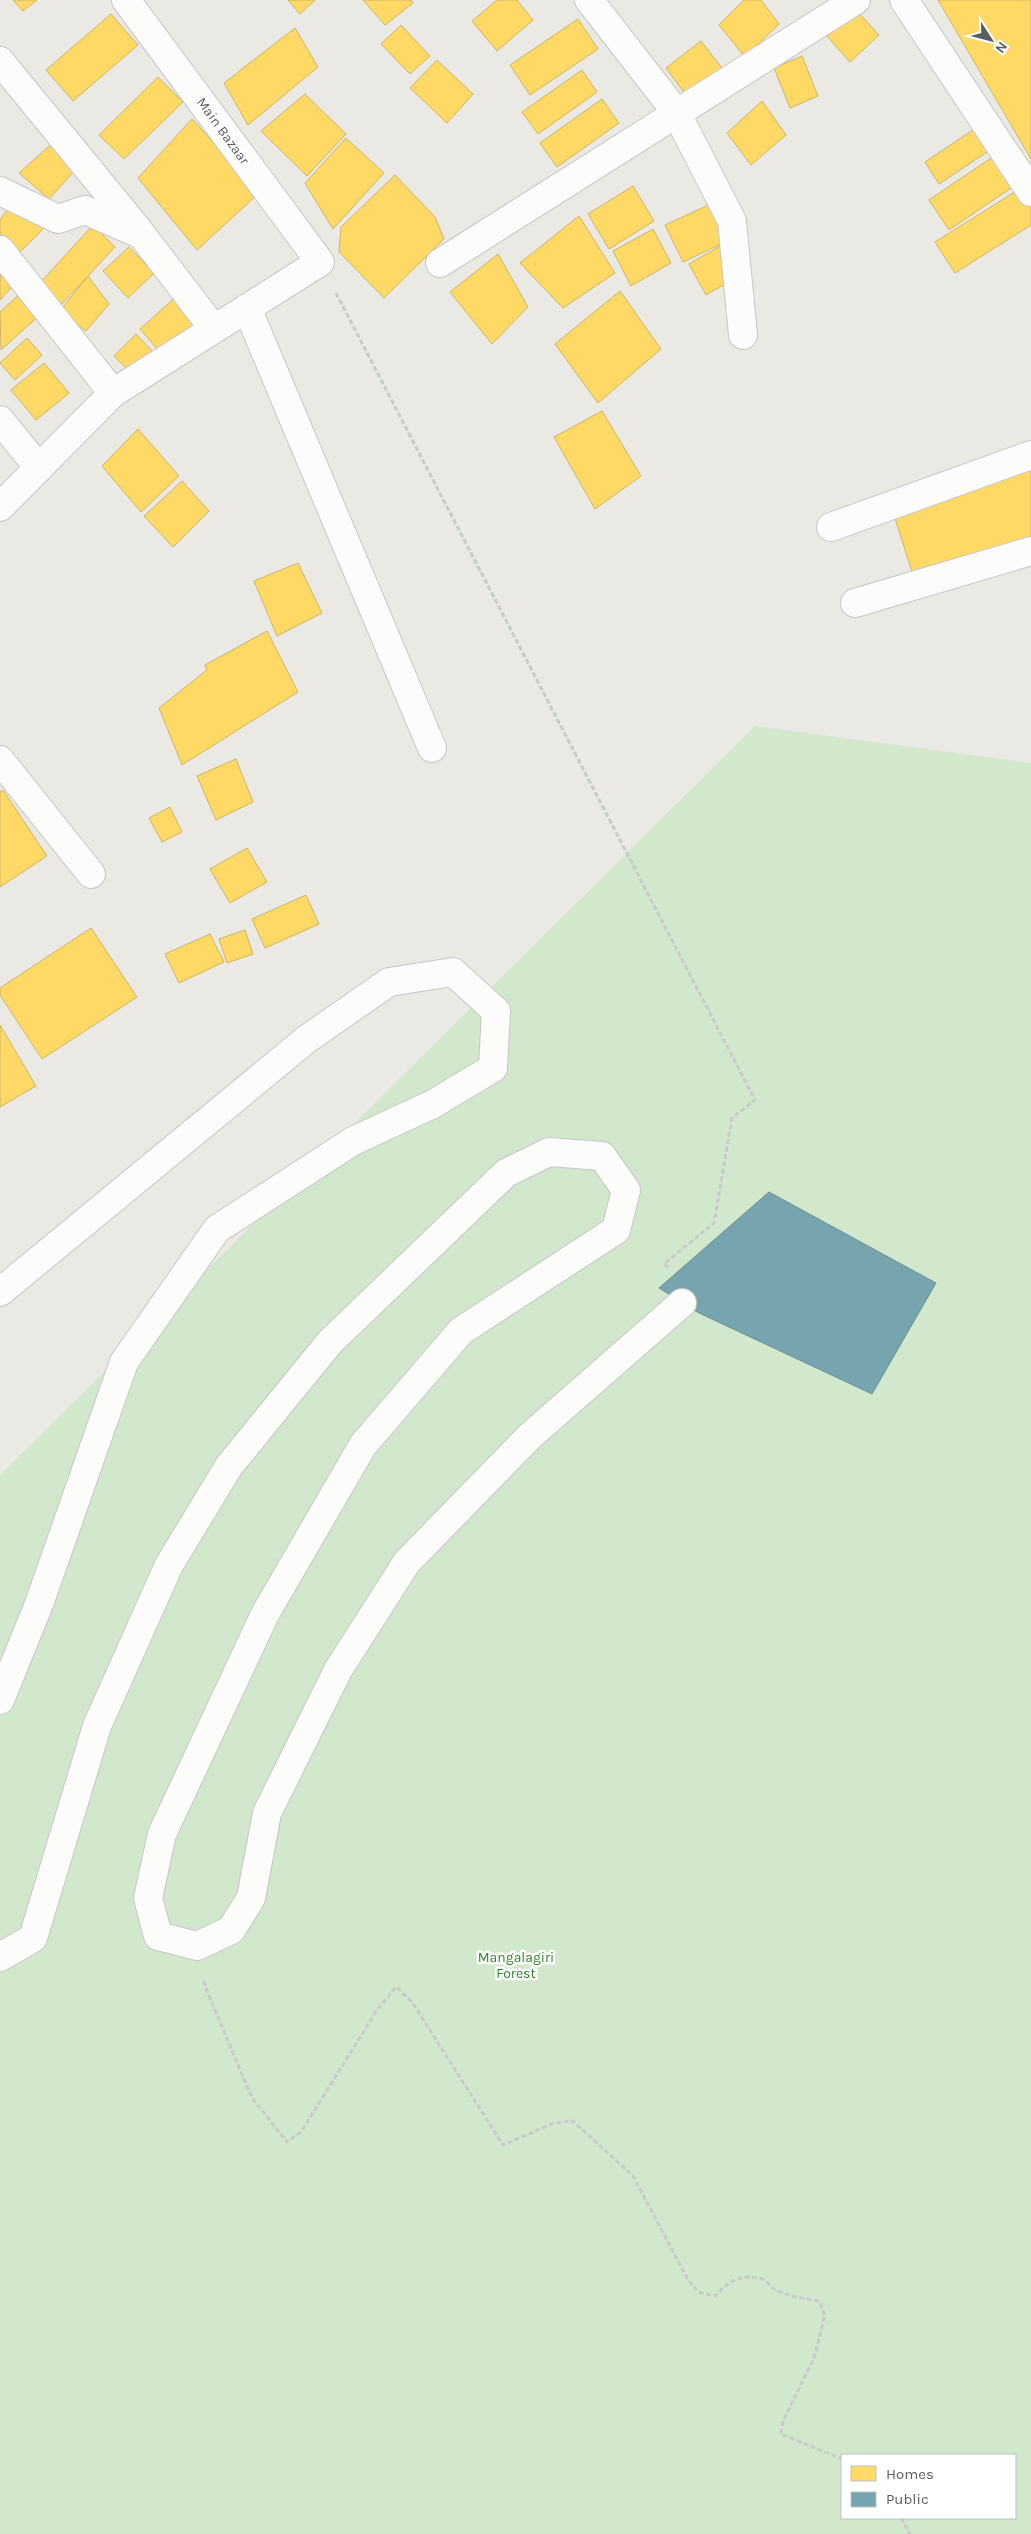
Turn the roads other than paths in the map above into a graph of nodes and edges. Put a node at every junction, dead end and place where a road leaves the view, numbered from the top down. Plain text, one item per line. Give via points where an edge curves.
1 (126, 0) edge
2 (589, 0) edge
3 (856, 0) edge
4 (904, 0) edge
5 (0, 61) edge
6 (676, 112) junction
7 (0, 191) edge
8 (1031, 192) edge
9 (142, 235) junction
10 (0, 250) edge
11 (440, 263) dead end
12 (247, 308) junction
13 (214, 329) junction
14 (743, 335) dead end
15 (113, 393) junction
16 (0, 420) edge
17 (1031, 455) edge
18 (39, 468) junction
19 (0, 507) edge
20 (831, 527) dead end
21 (1031, 551) edge
22 (855, 603) dead end
23 (432, 748) dead end
24 (0, 760) edge
25 (92, 874) dead end
26 (0, 1292) edge
27 (682, 1303) dead end
28 (0, 1700) edge
29 (0, 1957) edge

1 - 12 street, Main Bazaar via 320,262
2 - 6 street
3 - 6 street
4 - 8 street
5 - 9 street
6 - 11 street
6 - 14 street via 732,220
7 - 9 street via 58,219 85,210
9 - 13 street
10 - 15 street
12 - 13 street
12 - 23 street
13 - 15 street
15 - 18 street
16 - 18 street
17 - 20 street
18 - 19 street
21 - 22 street
24 - 25 street
26 - 28 street via 307,1039 389,982 453,972 496,1011 493,1068 433,1104 353,1141 217,1229 124,1362 39,1604
27 - 29 street via 530,1436 407,1562 338,1670 267,1813 251,1898 231,1930 197,1946 158,1936 148,1898 162,1834 265,1614 363,1445 461,1331 616,1230 626,1190 602,1156 549,1152 506,1173 330,1342 228,1466 169,1565 97,1726 33,1938

